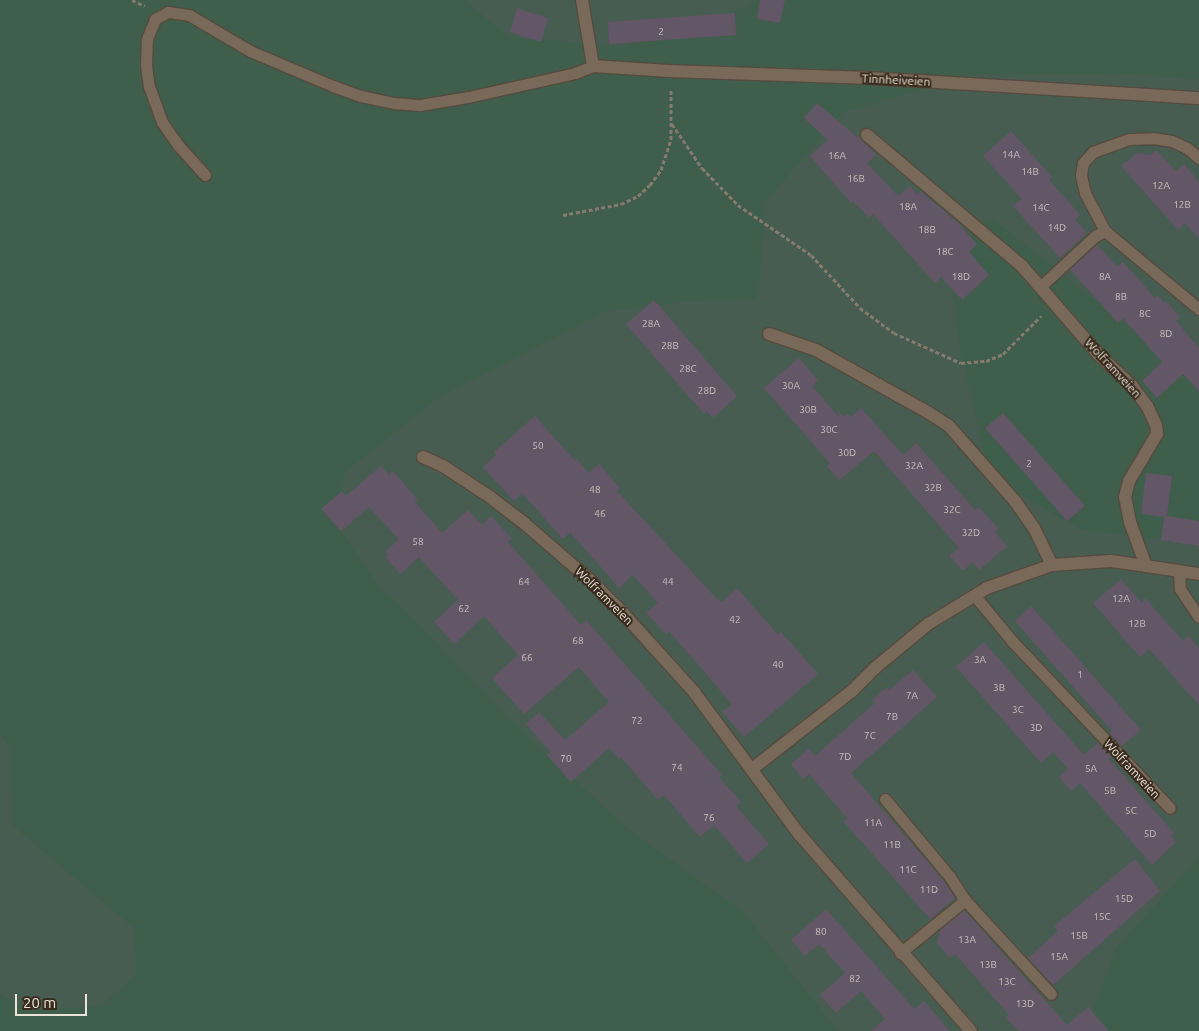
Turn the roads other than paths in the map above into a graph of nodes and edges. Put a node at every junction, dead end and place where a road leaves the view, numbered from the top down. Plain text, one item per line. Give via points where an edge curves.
1 (582, 0) edge
2 (593, 66) junction
3 (1199, 98) edge
4 (866, 134) dead end
5 (1199, 158) edge
6 (205, 175) dead end
7 (1105, 231) junction
8 (1041, 286) junction
9 (1199, 309) edge
10 (770, 334) dead end
11 (424, 457) dead end
12 (1052, 565) junction
13 (1146, 566) junction
14 (1179, 572) junction
15 (1199, 574) edge
16 (974, 595) junction
17 (1199, 617) edge
18 (752, 769) junction
19 (885, 799) dead end
20 (1170, 808) dead end
21 (965, 900) junction
22 (900, 953) junction
23 (1051, 994) dead end
24 (971, 1031) edge

1 - 2 street
2 - 3 street, Tinnheiveien via 870,78
2 - 6 lane via 468,97 420,105 395,104 333,86 250,51 189,15 168,12 155,19 147,40 149,87 162,122
4 - 8 street, Wolframveien via 1022,266
5 - 7 lane via 1172,141 1153,138 1129,139 1093,152 1083,163 1081,175 1085,193
7 - 8 lane via 1095,236
7 - 9 lane
8 - 13 street, Wolframveien via 1099,355 1130,385 1147,406 1156,425 1156,434 1128,480 1125,497
10 - 12 street via 816,350 948,426 1015,501 1034,528
11 - 18 street, Wolframveien via 490,497 592,582 694,692
12 - 13 street via 1111,561
12 - 16 street
13 - 14 street
14 - 15 street
14 - 17 lane via 1180,589
16 - 18 street via 928,624 853,690
16 - 20 lane, Wolframveien via 1013,642
18 - 22 street, Wolframveien via 800,836
19 - 21 lane via 950,876
21 - 22 lane
21 - 23 lane
22 - 24 street, Wolframveien

